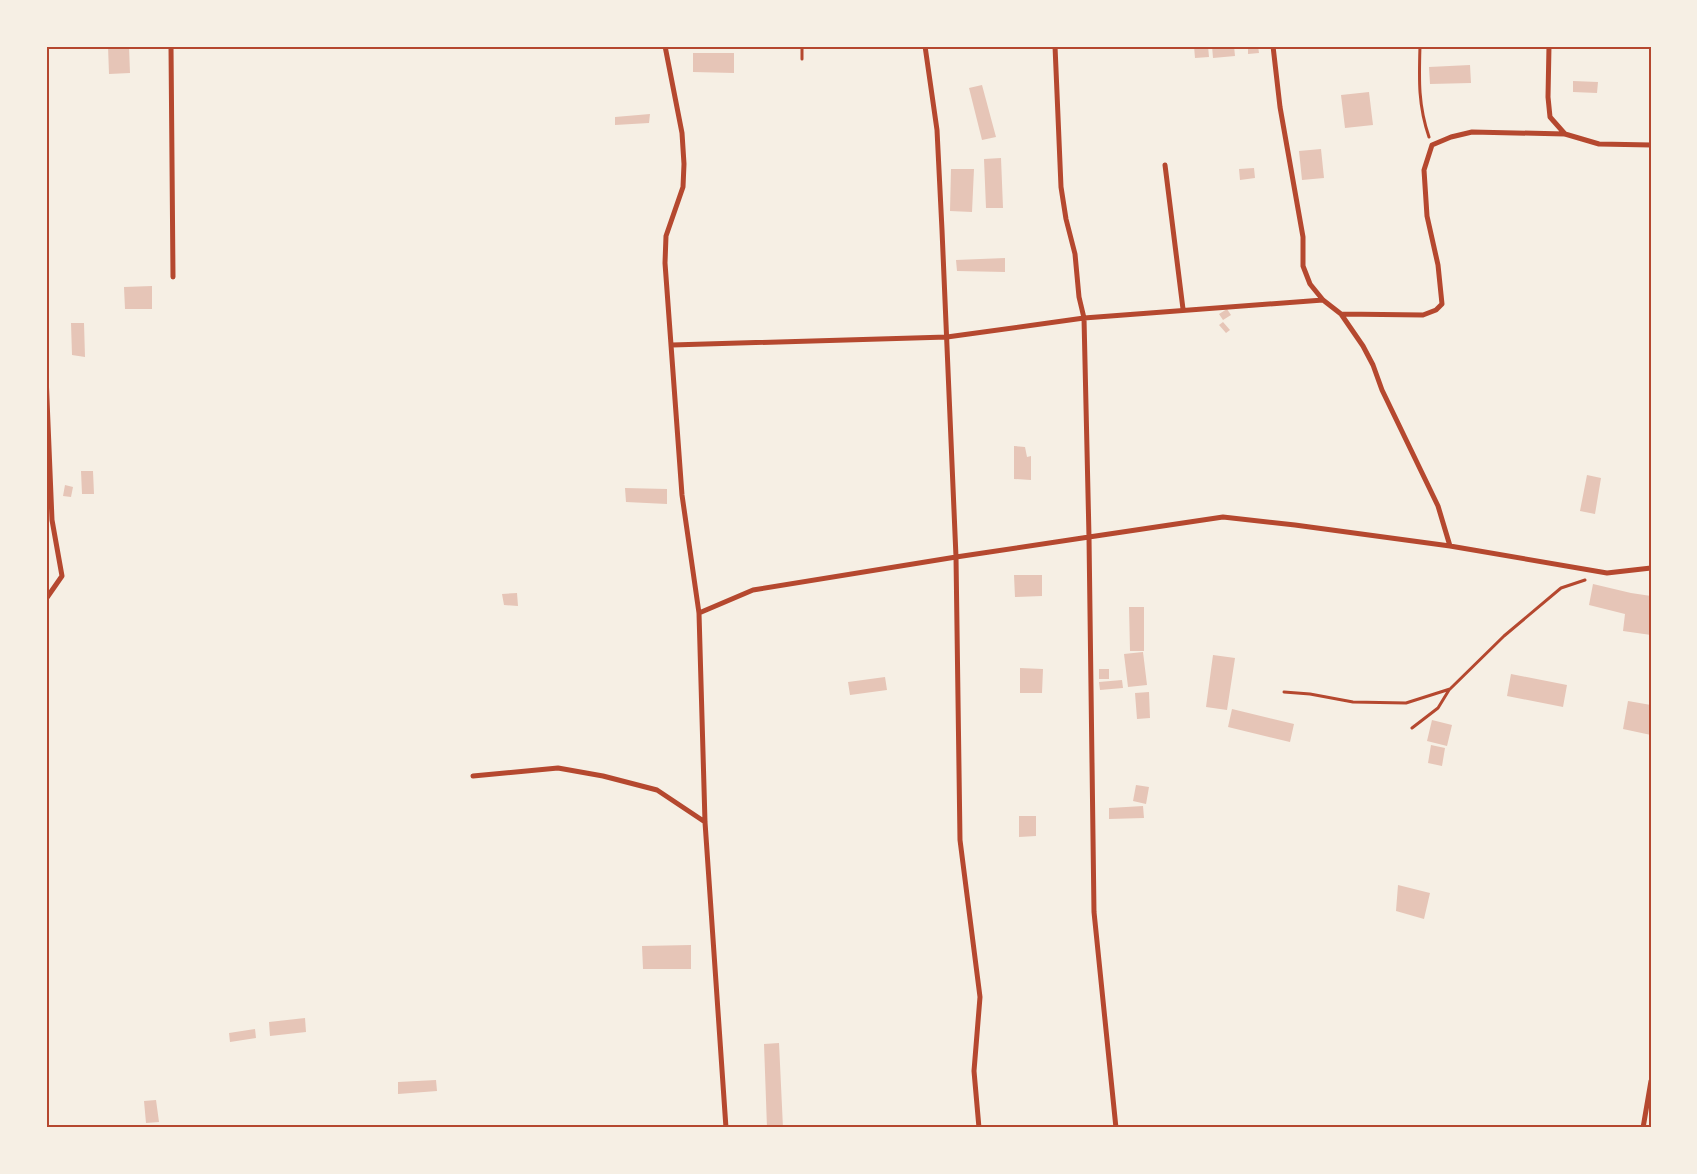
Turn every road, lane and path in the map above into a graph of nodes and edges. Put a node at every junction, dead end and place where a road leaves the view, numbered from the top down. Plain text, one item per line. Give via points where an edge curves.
1 (171, 46) edge
2 (665, 46) edge
3 (802, 46) edge
4 (925, 46) edge
5 (1055, 46) edge
6 (1273, 46) edge
7 (1420, 46) edge
8 (1549, 46) edge
9 (802, 59) dead end
10 (1565, 134) junction
11 (1432, 145) junction
12 (1651, 145) edge
13 (1166, 165) dead end
14 (173, 277) dead end
15 (1324, 300) junction
16 (1183, 310) junction
17 (1341, 314) junction
18 (1084, 318) junction
19 (947, 337) junction
20 (672, 345) junction
21 (46, 375) edge
22 (1089, 537) junction
23 (1450, 546) junction
24 (956, 557) junction
25 (1651, 568) edge
26 (1588, 579) dead end
27 (46, 599) edge
28 (699, 613) junction
29 (1450, 689) junction
30 (1284, 692) dead end
31 (1412, 728) dead end
32 (473, 776) dead end
33 (705, 822) junction
34 (1651, 1081) edge
35 (726, 1128) edge
36 (979, 1128) edge
37 (1116, 1128) edge
38 (1643, 1128) edge

1 - 14 street
2 - 20 street via 682,133 684,164 682,187 666,236
3 - 9 path
4 - 19 street via 937,130
5 - 18 street via 1062,187
6 - 15 street via 1280,107 1303,237 1303,266 1310,284
7 - 11 path via 1422,116
8 - 10 street via 1550,117
10 - 11 street via 1472,132
10 - 12 street via 1600,144
11 - 17 street via 1424,170 1426,216 1438,265 1442,304 1423,315
13 - 16 street
15 - 16 street
15 - 17 street
16 - 18 street
17 - 23 street via 1373,365 1438,506
18 - 19 street
18 - 22 street
19 - 20 street
19 - 24 street
20 - 28 street via 682,495
21 - 27 street via 52,520 62,576
22 - 23 street via 1223,517
22 - 24 street
22 - 37 street via 1094,912
23 - 25 street via 1607,573
24 - 28 street via 753,590
24 - 36 street via 960,840 980,997 974,1071
26 - 29 path via 1560,588 1504,636
28 - 33 street
29 - 30 path via 1406,703 1353,702
29 - 31 path via 1438,708
32 - 33 street via 558,768 603,776 657,790
33 - 35 street
34 - 38 street

